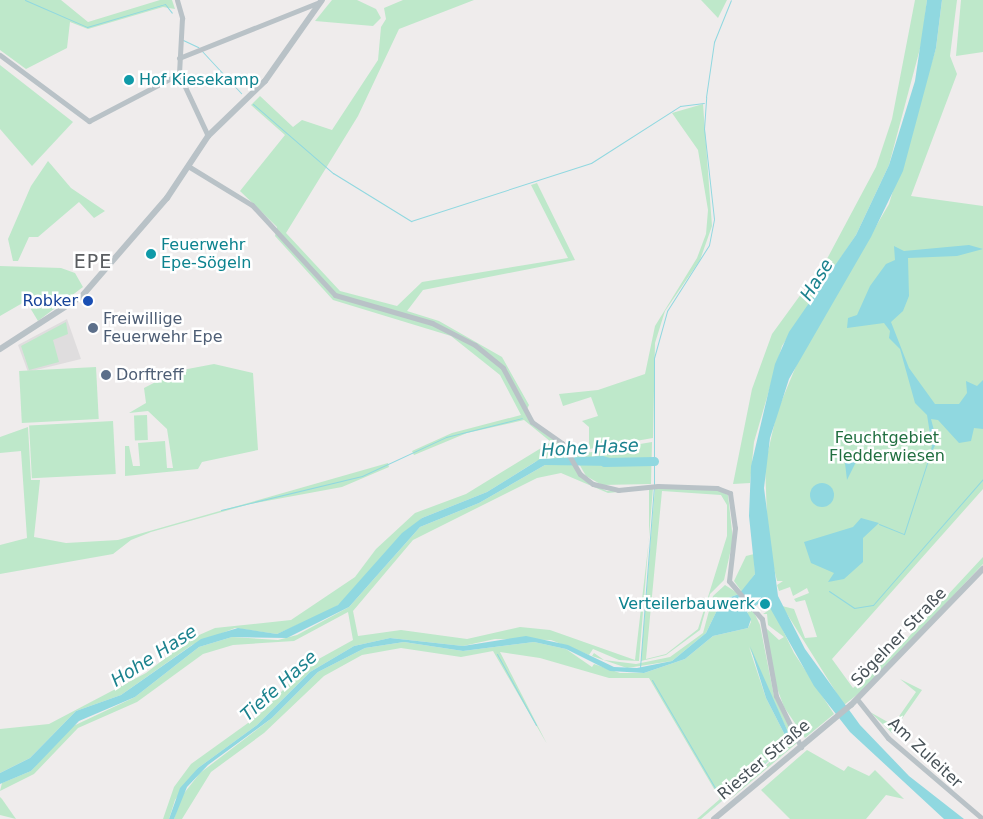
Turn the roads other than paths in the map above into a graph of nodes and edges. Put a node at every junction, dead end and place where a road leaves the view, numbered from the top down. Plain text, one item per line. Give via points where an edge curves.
1 (176, 0) edge
2 (321, 1) edge
3 (0, 55) edge
4 (179, 58) junction
5 (179, 74) junction
6 (208, 136) junction
7 (188, 166) junction
8 (0, 349) edge
9 (983, 569) edge
10 (857, 699) junction
11 (831, 722) joint
12 (801, 747) junction
13 (714, 819) edge
14 (983, 819) edge

1 - 4 street via 182,18
2 - 4 street
2 - 6 street via 265,81
3 - 5 street via 89,121
4 - 5 street
5 - 6 street
6 - 7 street
7 - 8 street via 167,198 75,303
7 - 12 street via 252,205 335,295 432,323 475,345 503,368 535,426 562,443 576,467 600,487 717,488 730,493 735,538 728,576 756,609 764,625 776,696
9 - 10 street, Sögelner Straße
10 - 11 street, Sögelner Straße
10 - 14 street, Am Zuleiter via 888,738
11 - 12 street, Riester Straße
12 - 13 street, Riester Straße

